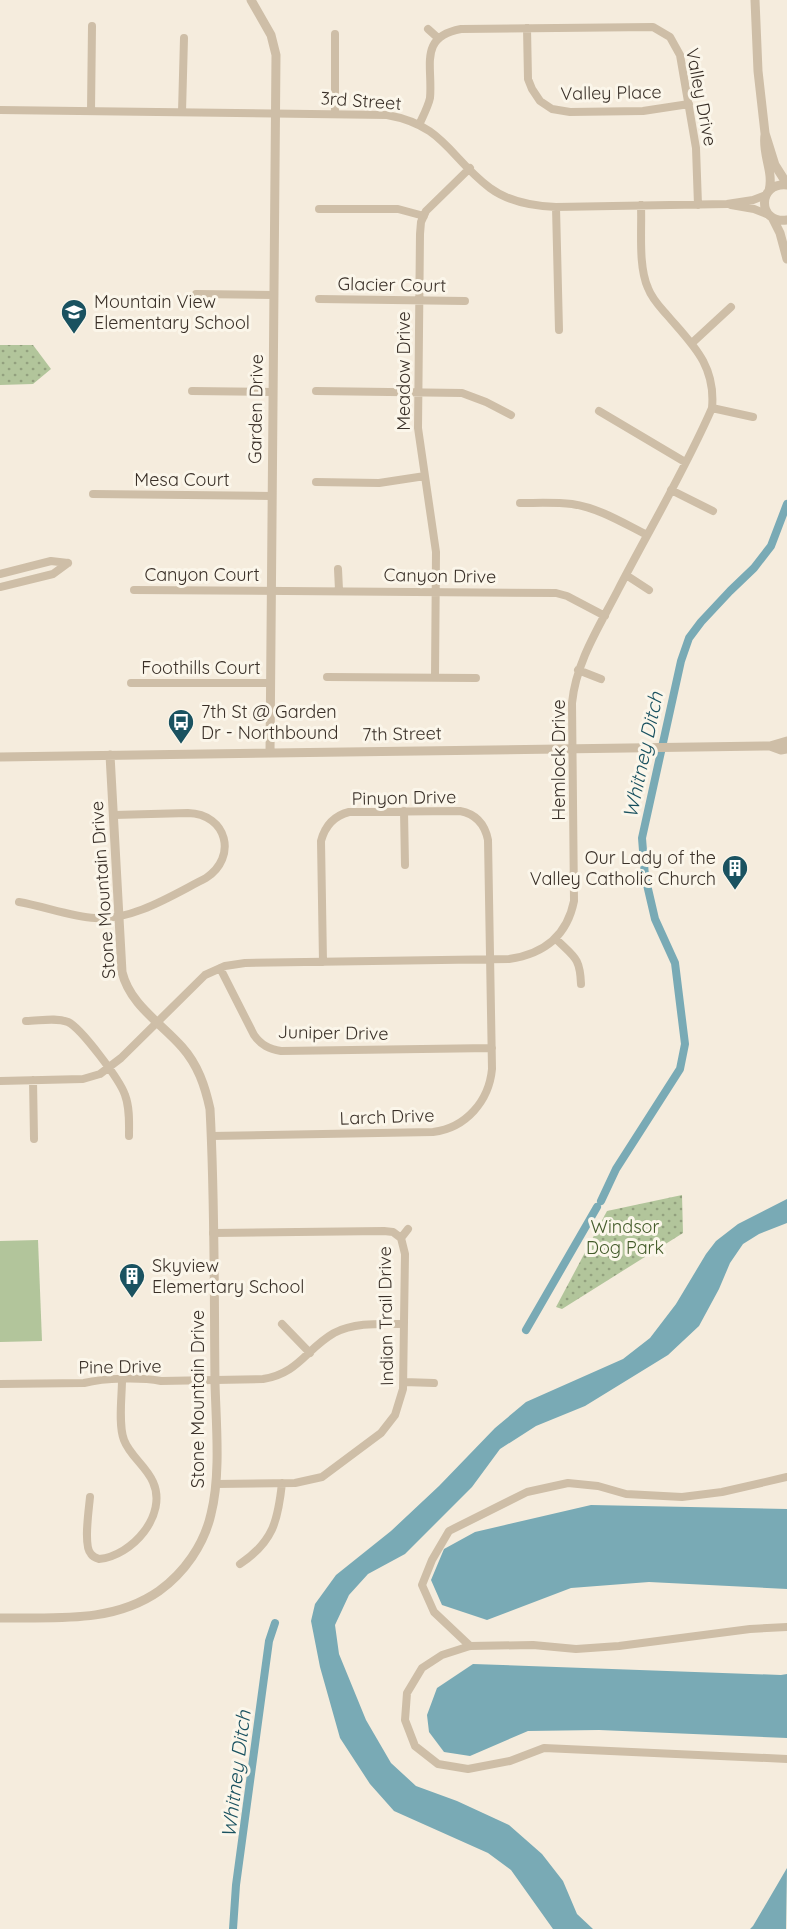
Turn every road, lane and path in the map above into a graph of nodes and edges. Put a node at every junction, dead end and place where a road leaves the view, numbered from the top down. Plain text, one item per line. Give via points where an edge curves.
1 (251, 0) edge
2 (755, 0) edge
3 (92, 26) dead end
4 (527, 28) junction
5 (428, 29) dead end
6 (335, 33) dead end
7 (184, 38) dead end
8 (438, 38) junction
9 (689, 104) junction
10 (0, 110) edge
11 (91, 111) junction
12 (182, 112) junction
13 (276, 113) junction
14 (335, 113) junction
15 (419, 124) junction
16 (765, 133) junction
17 (470, 168) junction
18 (787, 185) edge
19 (767, 193) junction
20 (727, 204) junction
21 (641, 205) junction
22 (698, 205) junction
23 (556, 207) junction
24 (319, 209) dead end
25 (424, 216) junction
26 (771, 217) junction
27 (787, 220) edge
28 (787, 260) edge
29 (196, 294) dead end
30 (274, 295) junction
31 (319, 299) dead end
32 (419, 300) junction
33 (465, 301) dead end
34 (731, 307) dead end
35 (559, 330) dead end
36 (692, 343) junction
37 (192, 391) dead end
38 (315, 391) dead end
39 (273, 392) junction
40 (418, 392) junction
41 (712, 408) junction
42 (600, 411) dead end
43 (511, 415) dead end
44 (753, 417) dead end
45 (685, 462) junction
46 (425, 476) junction
47 (316, 482) dead end
48 (671, 490) junction
49 (93, 494) dead end
50 (272, 496) junction
51 (520, 503) dead end
52 (713, 511) dead end
53 (647, 535) junction
54 (339, 569) dead end
55 (0, 574) edge
56 (626, 575) junction
57 (0, 587) edge
58 (134, 590) dead end
59 (270, 590) junction
60 (339, 590) junction
61 (649, 590) dead end
62 (436, 591) junction
63 (604, 616) junction
64 (578, 670) junction
65 (327, 676) dead end
66 (435, 677) junction
67 (476, 678) dead end
68 (601, 679) dead end
69 (131, 683) dead end
70 (270, 683) junction
71 (787, 741) edge
72 (770, 746) junction
73 (573, 748) junction
74 (787, 749) edge
75 (270, 753) junction
76 (110, 755) junction
77 (0, 757) edge
78 (404, 811) junction
79 (114, 815) junction
80 (405, 865) dead end
81 (19, 902) dead end
82 (119, 916) junction
83 (556, 939) junction
84 (490, 959) junction
85 (323, 962) junction
86 (220, 968) junction
87 (581, 984) dead end
88 (26, 1021) dead end
89 (157, 1022) junction
90 (492, 1048) junction
91 (109, 1068) junction
92 (33, 1080) junction
93 (0, 1081) edge
94 (129, 1136) dead end
95 (211, 1136) junction
96 (34, 1140) dead end
97 (408, 1229) dead end
98 (213, 1233) junction
99 (401, 1238) junction
100 (282, 1324) dead end
101 (404, 1324) junction
102 (310, 1353) junction
103 (122, 1380) junction
104 (215, 1380) junction
105 (404, 1382) junction
106 (434, 1383) dead end
107 (0, 1384) edge
108 (787, 1477) edge
109 (282, 1483) junction
110 (216, 1484) junction
111 (90, 1497) dead end
112 (240, 1564) dead end
113 (0, 1618) edge
114 (787, 1626) edge
115 (470, 1646) junction
116 (787, 1759) edge

1 - 13 street, Garden Drive via 275,48
2 - 16 street
3 - 11 street
4 - 8 street, Valley Drive via 461,29
4 - 9 street, Valley Drive via 647,26 663,32 678,49
4 - 9 street, Valley Place via 528,79 540,101 552,109 643,111
5 - 8 street
6 - 14 street
7 - 12 street
8 - 15 street via 430,58 430,98
9 - 22 street, Valley Drive via 697,153
10 - 11 street, 3rd Street
11 - 12 street, 3rd Street
12 - 13 street, 3rd Street
13 - 14 street, 3rd Street
13 - 30 street, Garden Drive
14 - 15 street, 3rd Street via 387,115
15 - 17 street, 3rd Street
16 - 18 street via 775,165
16 - 19 street via 763,146 771,177
17 - 23 street, 3rd Street via 505,197 540,207
17 - 25 street
18 - 19 street via 777,185
19 - 20 street, 3rd Street via 753,200
19 - 26 street via 764,205
20 - 22 street, 3rd Street
20 - 26 street, 3rd Street
21 - 22 street, 3rd Street
21 - 23 street, 3rd Street
21 - 36 street, Hemlock Drive via 642,270 646,285
23 - 35 street
24 - 25 street via 398,209
25 - 32 street, Meadow Drive
26 - 27 street
26 - 28 street
29 - 30 street
30 - 39 street, Garden Drive
31 - 32 street, Glacier Court
32 - 33 street, Glacier Court
32 - 40 street, Meadow Drive
34 - 36 street
36 - 41 street, Hemlock Drive via 710,375
37 - 39 street
38 - 40 street
39 - 50 street, Garden Drive
40 - 43 street via 462,393
40 - 46 street, Meadow Drive via 418,429
41 - 44 street
41 - 45 street, Hemlock Drive
42 - 45 street
45 - 48 street, Hemlock Drive
46 - 47 street via 379,483
46 - 62 street, Meadow Drive via 436,552
48 - 52 street
48 - 53 street, Hemlock Drive
49 - 50 street, Mesa Court
50 - 59 street, Garden Drive
51 - 53 street via 588,508
53 - 56 street, Hemlock Drive
54 - 60 street
55 - 57 street via 51,561 68,563 53,574
56 - 61 street
56 - 63 street, Hemlock Drive
58 - 59 street, Canyon Court
59 - 60 street, Canyon Drive
59 - 70 street, Garden Drive
60 - 62 street, Canyon Drive
62 - 63 street, Canyon Drive via 556,593
62 - 66 street, Meadow Drive
63 - 64 street, Hemlock Drive
64 - 68 street
64 - 73 street, Hemlock Drive via 573,687
65 - 66 street
66 - 67 street
69 - 70 street, Foothills Court
70 - 75 street, Garden Drive
71 - 72 street, 7th Street
72 - 73 street, 7th Street
72 - 74 street, 7th Street
73 - 75 street, 7th Street
73 - 83 street, Hemlock Drive via 574,902 567,924
75 - 76 street, 7th Street
76 - 77 street, 7th Street
76 - 79 street, Stone Mountain Drive
78 - 80 street
78 - 84 street, Pinyon Drive via 465,812 477,818 486,830
78 - 85 street, Pinyon Drive via 344,813 325,830 321,841
79 - 82 street, Stone Mountain Drive
79 - 82 street via 198,813 218,825 225,849 222,862 206,878
81 - 82 street via 92,918
82 - 89 street, Stone Mountain Drive via 124,981
83 - 84 street, Hemlock Drive via 529,955
83 - 87 street via 578,962
84 - 85 street, Hemlock Drive
84 - 90 street, Larch Drive
85 - 86 street, Hemlock Drive via 246,963
86 - 89 street, Hemlock Drive via 205,975
86 - 90 street, Juniper Drive via 254,1035 271,1049
88 - 91 street via 64,1021 73,1025
89 - 91 street, Hemlock Drive
89 - 95 street, Stone Mountain Drive via 182,1047 199,1073 208,1101
90 - 95 street, Larch Drive via 491,1078 484,1097 464,1120 447,1129
91 - 92 street, Hemlock Drive via 83,1080
91 - 94 street via 127,1102
92 - 93 street, Hemlock Drive
92 - 96 street
95 - 98 street, Stone Mountain Drive
97 - 99 street
98 - 99 street, Indian Trail Drive via 384,1231
98 - 104 street, Stone Mountain Drive
99 - 101 street, Indian Trail Drive via 405,1254
100 - 102 street
101 - 102 street, Pine Drive via 352,1326 332,1335
101 - 105 street, Indian Trail Drive
102 - 104 street, Pine Drive via 273,1377
103 - 104 street, Pine Drive
103 - 107 street, Pine Drive
103 - 111 street via 122,1434 154,1484 156,1506 149,1524 136,1540 120,1552 99,1559 88,1551
104 - 110 street, Stone Mountain Drive
105 - 106 street
105 - 109 street, Indian Trail Drive via 395,1415 374,1439 322,1477 303,1483
108 - 115 street via 682,1497 626,1494 568,1483 527,1492 449,1531 422,1586 434,1612
109 - 110 street, Indian Trail Drive
109 - 112 street via 274,1528 262,1547
110 - 113 street, Stone Mountain Drive via 211,1516 198,1547 182,1570 139,1603 84,1617
114 - 115 street via 619,1646
115 - 116 street via 442,1655 422,1668 407,1693 405,1720 415,1746 438,1764 468,1769 510,1761 544,1748

